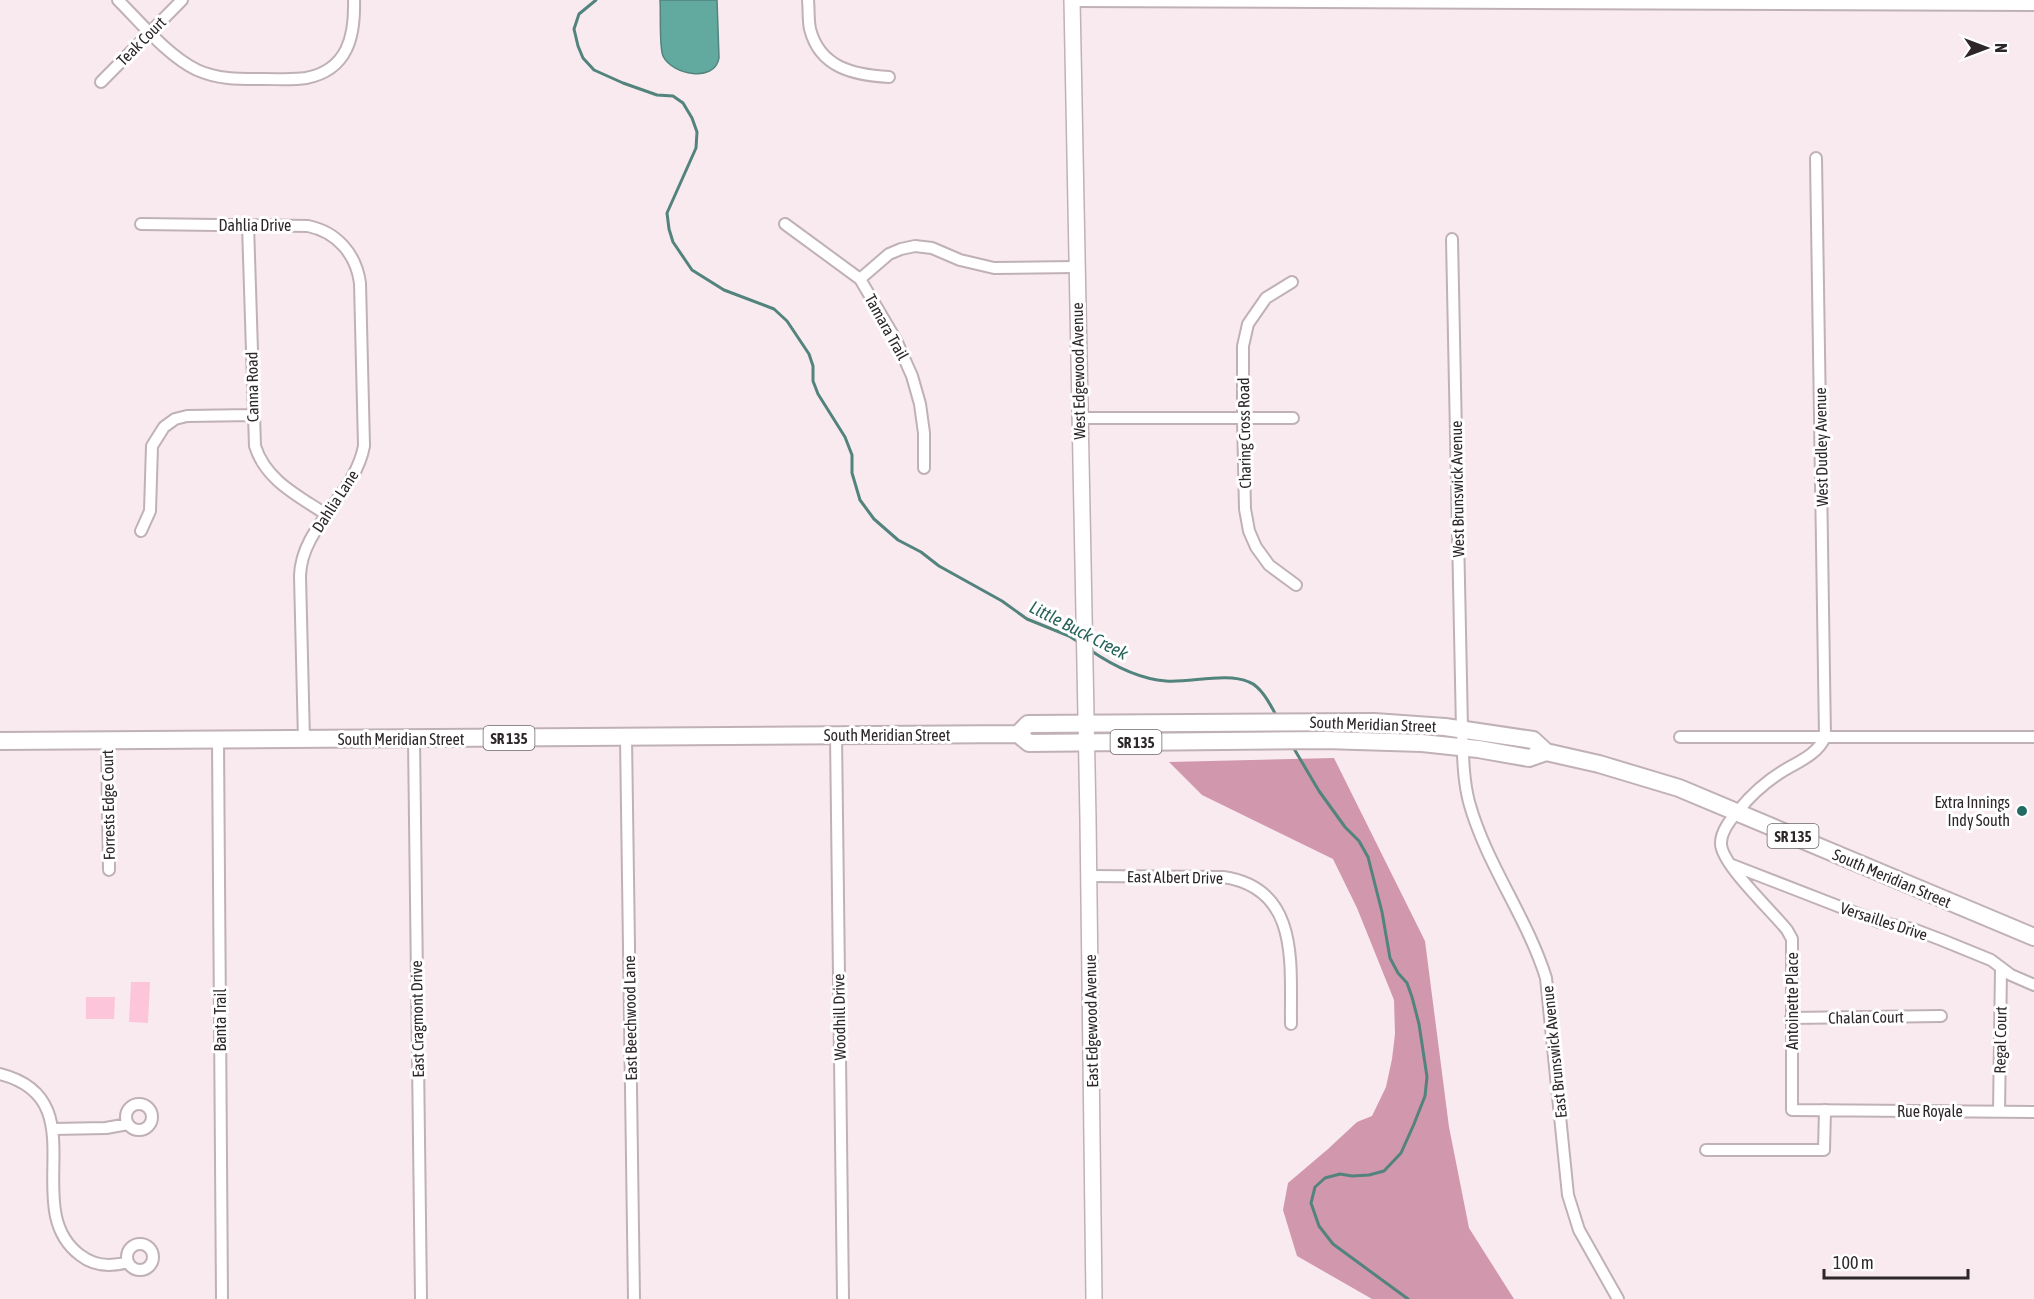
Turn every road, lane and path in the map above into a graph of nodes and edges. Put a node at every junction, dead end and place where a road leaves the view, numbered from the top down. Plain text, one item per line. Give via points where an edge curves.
1 (118, 0) edge
2 (182, 0) edge
3 (354, 0) edge
4 (808, 0) edge
5 (1072, 1) edge
6 (2034, 5) edge
7 (150, 32) junction
8 (889, 77) dead end
9 (100, 82) dead end
10 (1816, 158) dead end
11 (141, 224) dead end
12 (785, 224) dead end
13 (248, 225) junction
14 (1452, 239) dead end
15 (354, 262) joint
16 (1076, 267) junction
17 (860, 279) junction
18 (1292, 282) dead end
19 (253, 415) junction
20 (1080, 418) junction
21 (1243, 418) junction
22 (1293, 418) dead end
23 (924, 468) dead end
24 (327, 515) junction
25 (141, 531) dead end
26 (1296, 585) dead end
27 (1085, 724) junction
28 (1018, 734) junction
29 (836, 735) junction
30 (626, 737) junction
31 (1680, 737) dead end
32 (1825, 737) junction
33 (2034, 737) edge
34 (1462, 738) junction
35 (414, 739) junction
36 (218, 740) junction
37 (304, 740) junction
38 (0, 741) edge
39 (107, 741) junction
40 (1086, 742) junction
41 (1736, 813) junction
42 (1730, 865) junction
43 (109, 870) dead end
44 (1088, 876) junction
45 (2034, 937) edge
46 (2001, 969) junction
47 (2034, 985) edge
48 (1941, 1017) dead end
49 (1791, 1018) junction
50 (1291, 1024) dead end
51 (0, 1074) edge
52 (1825, 1110) junction
53 (2000, 1112) junction
54 (2034, 1112) edge
55 (128, 1124) dead end
56 (53, 1129) junction
57 (1706, 1150) dead end
58 (128, 1262) dead end
59 (222, 1299) edge
60 (421, 1299) edge
61 (633, 1299) edge
62 (843, 1299) edge
63 (1094, 1299) edge
64 (1618, 1299) edge

1 - 7 street
2 - 7 street, Teak Court
3 - 7 street via 349,45 328,69 305,78 223,78 185,63
4 - 8 street via 811,32 827,58 851,73
5 - 6 street
5 - 16 main road, West Edgewood Avenue
7 - 9 street, Teak Court
10 - 32 street, West Dudley Avenue
11 - 13 street, Dahlia Drive
12 - 17 street, Tamara Trail
13 - 15 street, Dahlia Drive via 317,228 340,241
13 - 19 street, Canna Road
14 - 34 street, West Brunswick Avenue
15 - 24 street, Dahlia Lane via 360,283 364,446 358,468
16 - 17 street via 994,268 915,246 889,254
16 - 20 main road, West Edgewood Avenue
17 - 23 street, Tamara Trail via 901,348 912,376 922,421
18 - 21 street, Charing Cross Road via 1266,298 1248,324 1243,346
19 - 24 street, Canna Road via 255,446 262,464 278,481
19 - 25 street via 187,416 164,427 152,446 150,511
20 - 21 street
20 - 27 main road, West Edgewood Avenue
21 - 22 street
21 - 26 street, Charing Cross Road via 1249,531 1269,565
24 - 37 street, Dahlia Lane via 307,544 301,564
27 - 28 main road, South Meridian Street / SR 135 via 1028,724
27 - 34 main road, South Meridian Street / SR 135 via 1391,723
27 - 40 main road, West Edgewood Avenue
28 - 29 main road, South Meridian Street / SR 135
28 - 40 main road, South Meridian Street / SR 135 via 1029,743
29 - 30 main road, South Meridian Street / SR 135
29 - 62 street, Woodhill Drive
30 - 35 main road, South Meridian Street / SR 135
30 - 61 street, East Beechwood Lane
31 - 32 street
32 - 33 street
32 - 41 street, Antoinette Place via 1818,748 1760,787
34 - 40 main road, South Meridian Street / SR 135 via 1401,742
34 - 41 main road, South Meridian Street / SR 135 via 1533,741 1546,752 1679,788
34 - 64 street, East Brunswick Avenue via 1473,815 1539,955 1546,978 1573,1213
35 - 37 main road, South Meridian Street / SR 135
35 - 60 street, East Cragmont Drive
36 - 37 main road, South Meridian Street / SR 135
36 - 39 main road, South Meridian Street / SR 135
36 - 59 street, Banta Trail
38 - 39 main road, South Meridian Street / SR 135
39 - 43 street, Forrests Edge Court
40 - 44 main road, East Edgewood Avenue
41 - 42 street, Antoinette Place via 1722,836 1721,849
41 - 45 main road, South Meridian Street / SR 135
42 - 46 street, Versailles Drive via 1879,922 1913,929 1991,960
42 - 49 street, Antoinette Place via 1788,930
44 - 50 street, East Albert Drive via 1223,877 1256,889 1276,908 1288,937
44 - 63 main road, East Edgewood Avenue
46 - 47 street, Versailles Drive
46 - 53 street, Regal Court
48 - 49 street, Chalan Court
49 - 52 street, Antoinette Place via 1792,1110
51 - 56 street via 35,1092
52 - 53 street, Rue Royale
52 - 57 street via 1824,1150
53 - 54 street, Rue Royale
55 - 56 street
56 - 58 street via 54,1208 59,1230 75,1251 91,1262

